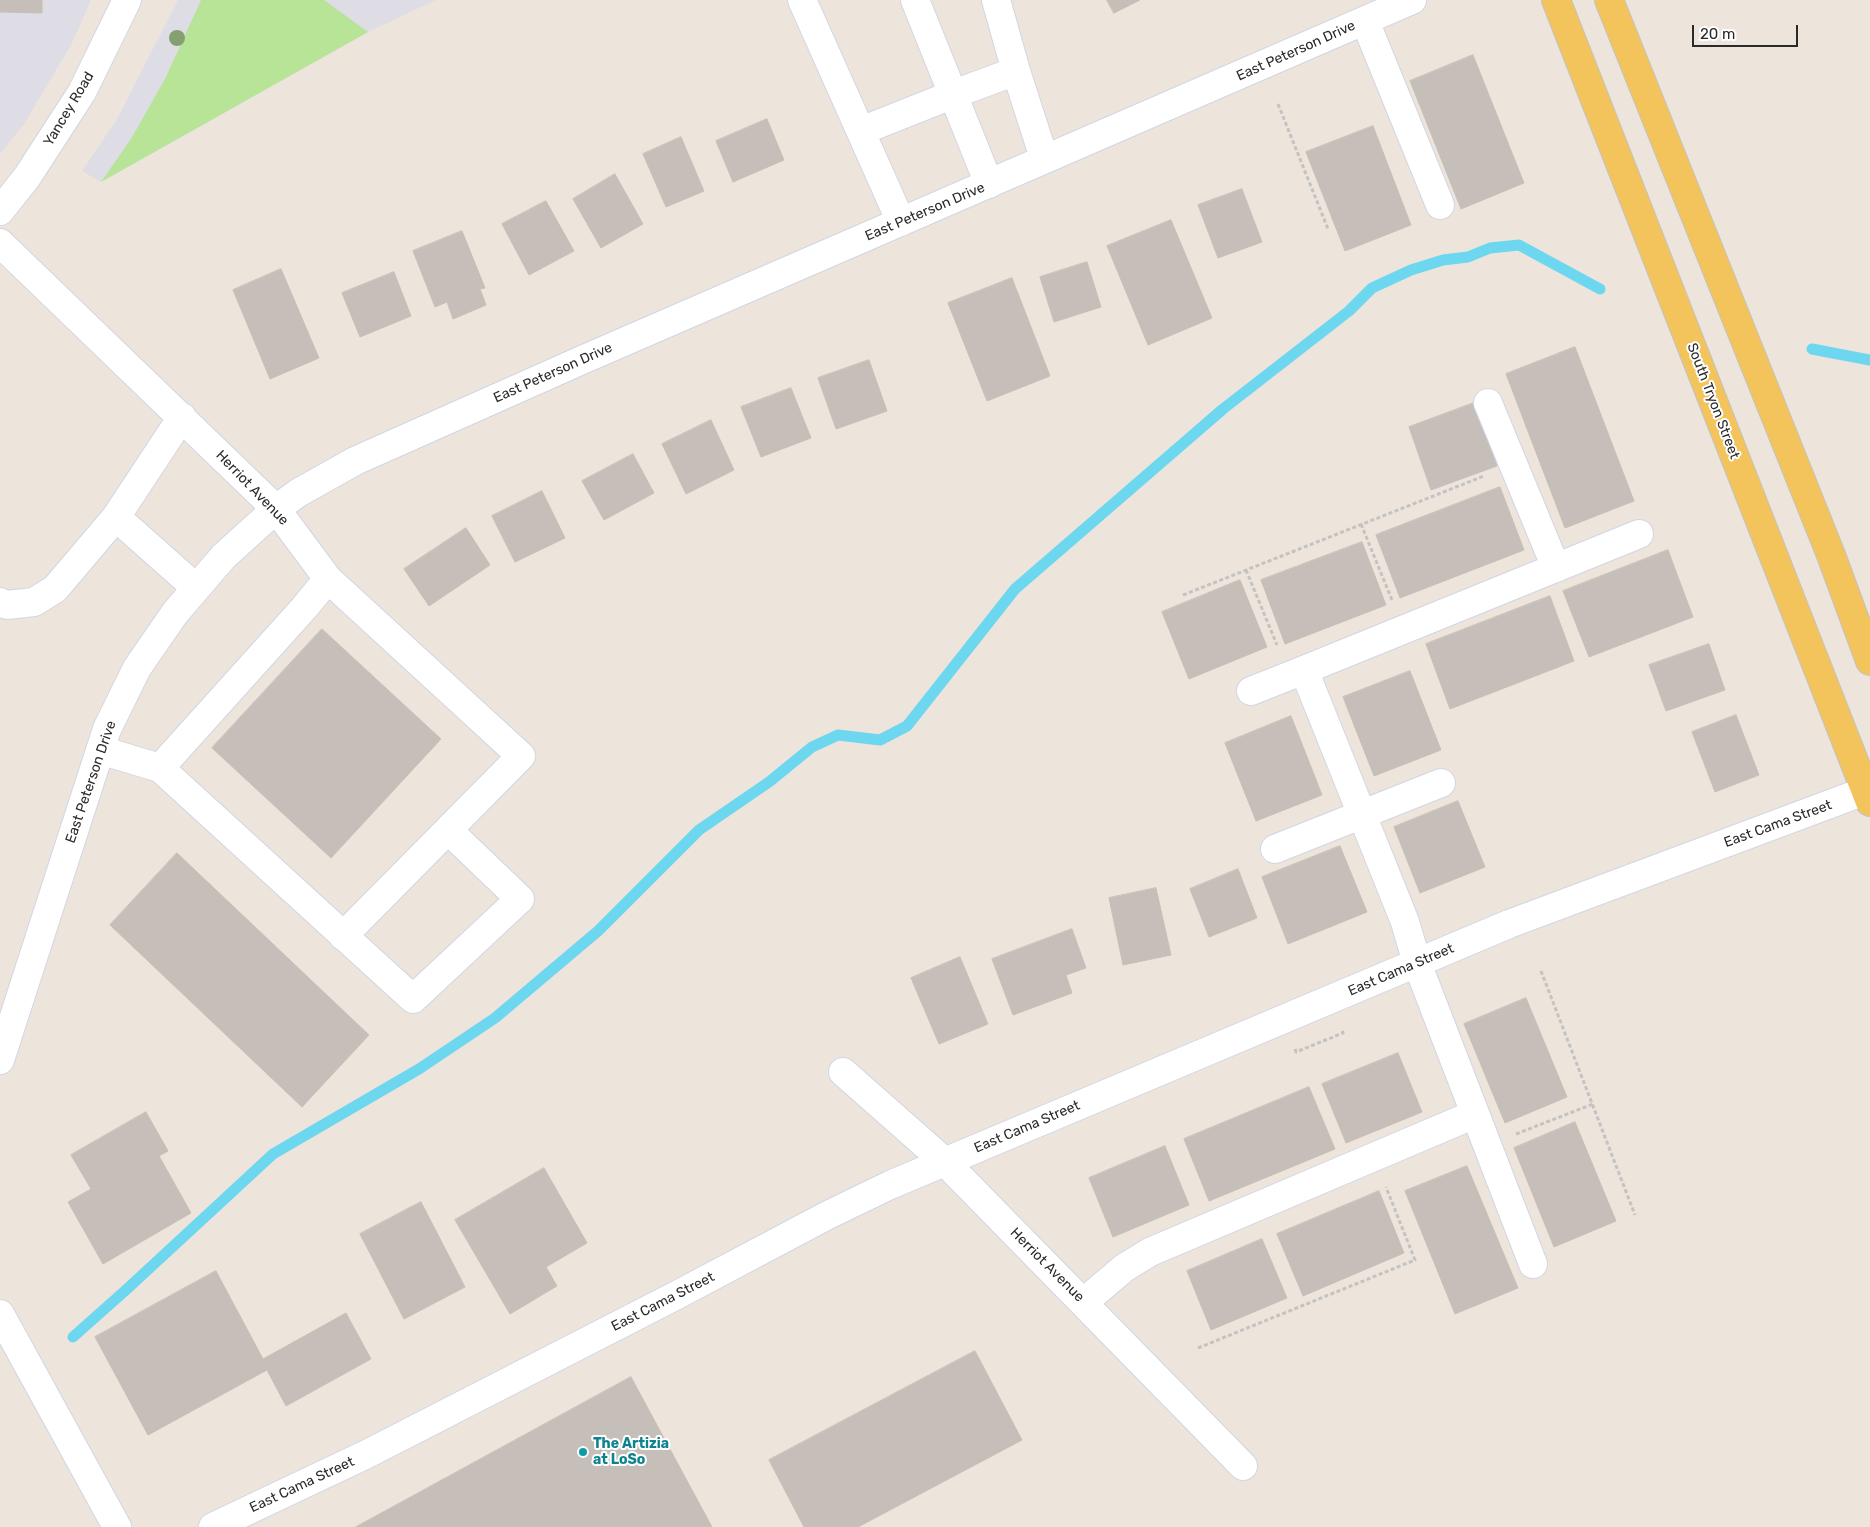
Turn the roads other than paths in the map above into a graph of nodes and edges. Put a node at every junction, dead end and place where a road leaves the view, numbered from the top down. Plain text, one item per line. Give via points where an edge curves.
1 (127, 0) edge
2 (802, 0) edge
3 (915, 0) edge
4 (996, 0) edge
5 (1412, 0) edge
6 (1556, 0) edge
7 (1609, 0) edge
8 (1365, 21) junction
9 (1016, 71) junction
10 (954, 94) junction
11 (861, 131) junction
12 (1044, 158) junction
13 (989, 184) junction
14 (1440, 205) dead end
15 (0, 211) edge
16 (901, 222) junction
17 (0, 243) edge
18 (1488, 403) dead end
19 (182, 417) junction
20 (276, 509) junction
21 (116, 518) junction
22 (1639, 534) dead end
23 (1556, 568) junction
24 (328, 579) junction
25 (196, 588) junction
26 (0, 602) edge
27 (1870, 661) edge
28 (1304, 670) junction
29 (1251, 691) dead end
30 (100, 750) junction
31 (160, 768) junction
32 (1441, 783) dead end
33 (1869, 794) edge
34 (1362, 815) junction
35 (448, 830) junction
36 (1275, 849) dead end
37 (344, 936) junction
38 (1417, 963) junction
39 (0, 1060) edge
40 (843, 1072) dead end
41 (1475, 1114) junction
42 (945, 1162) junction
43 (1533, 1264) dead end
44 (1084, 1302) junction
45 (0, 1314) edge
46 (1244, 1466) dead end
47 (117, 1527) edge
48 (213, 1527) edge

1 - 15 street, Yancey Road via 82,92 27,177
2 - 11 street
3 - 10 street
4 - 9 street
5 - 8 street, East Peterson Drive
6 - 33 main road, South Tryon Street
7 - 27 main road
8 - 12 street, East Peterson Drive
8 - 14 street
9 - 10 street
9 - 12 street
10 - 11 street
10 - 13 street
11 - 16 street
12 - 13 street, East Peterson Drive
13 - 16 street, East Peterson Drive
16 - 20 street, East Peterson Drive via 355,461
17 - 19 street, Herriot Avenue
18 - 23 street
19 - 20 street, Herriot Avenue
19 - 21 street
20 - 24 street, Herriot Avenue
20 - 25 street, East Peterson Drive via 224,556
21 - 25 street
21 - 26 street via 55,589 34,602 7,605
22 - 23 street
23 - 28 street
24 - 31 street
24 - 35 street, Herriot Avenue via 521,756
25 - 30 street, East Peterson Drive via 137,668
28 - 29 street
28 - 34 street
30 - 31 street
30 - 39 street, East Peterson Drive
31 - 37 street
32 - 34 street
33 - 38 street, East Cama Street via 1509,924
34 - 36 street
34 - 38 street via 1405,922
35 - 37 street
35 - 37 street via 520,899 413,1000
38 - 41 street
38 - 42 street, East Cama Street
40 - 42 street, Herriot Avenue
41 - 43 street
41 - 44 street via 1150,1252 1124,1268
42 - 44 street, Herriot Avenue
42 - 48 street, East Cama Street via 828,1215 367,1454
44 - 46 street, Herriot Avenue
45 - 47 street

